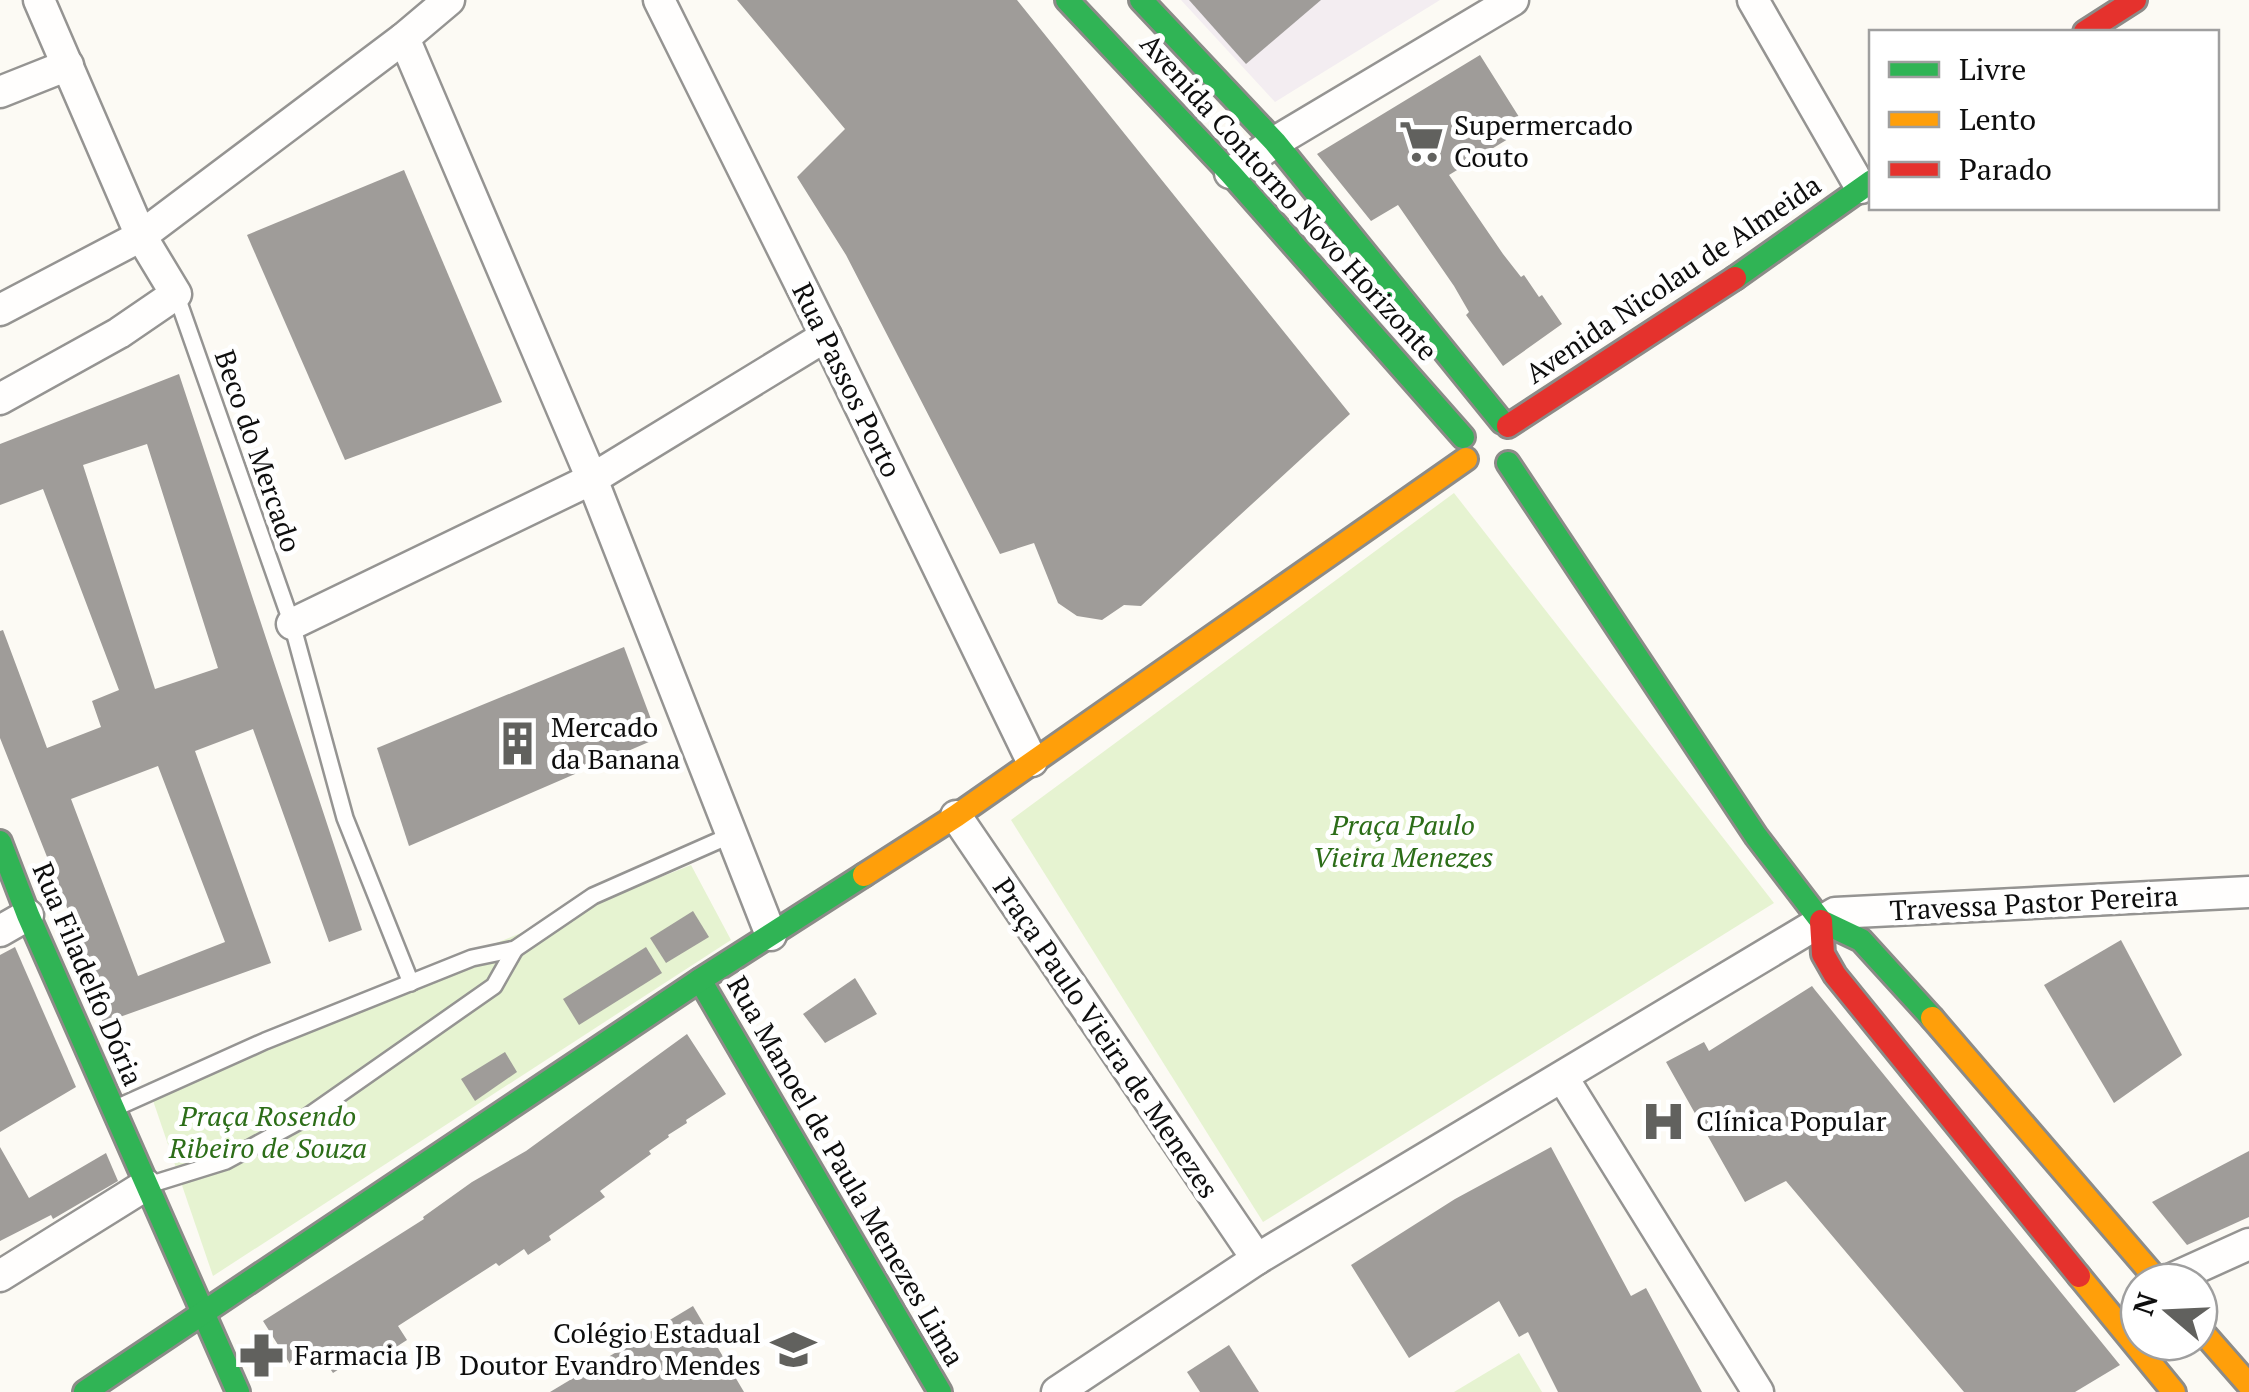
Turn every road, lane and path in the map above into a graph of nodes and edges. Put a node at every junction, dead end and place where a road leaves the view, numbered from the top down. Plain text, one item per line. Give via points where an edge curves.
1 (40, 0) edge
2 (449, 0) edge
3 (659, 0) edge
4 (1067, 0) edge
5 (1141, 0) edge
6 (1512, 0) edge
7 (1753, 0) edge
8 (2135, 0) edge
9 (2088, 30) edge
10 (404, 38) junction
11 (68, 64) junction
12 (0, 92) edge
13 (1274, 142) junction
14 (1230, 173) junction
15 (1866, 185) edge
16 (140, 236) junction
17 (176, 294) junction
18 (0, 310) edge
19 (826, 336) junction
20 (0, 399) edge
21 (1505, 424) junction
22 (1464, 448) junction
23 (1508, 463) junction
24 (592, 480) junction
25 (292, 624) junction
26 (1032, 761) junction
27 (956, 816) junction
28 (729, 836) junction
29 (0, 842) edge
30 (2249, 892) edge
31 (28, 916) junction
32 (1820, 921) junction
33 (0, 931) edge
34 (770, 935) junction
35 (515, 949) junction
36 (700, 980) junction
37 (411, 982) junction
38 (1563, 1078) junction
39 (113, 1109) junction
40 (146, 1186) junction
41 (2249, 1244) edge
42 (1256, 1259) junction
43 (2145, 1262) edge
44 (2208, 1262) edge
45 (0, 1276) edge
46 (204, 1311) junction
47 (2219, 1351) edge
48 (2249, 1385) edge
49 (86, 1392) edge
50 (238, 1392) edge
51 (940, 1392) edge
52 (1057, 1392) edge
53 (1758, 1392) edge
54 (2173, 1392) edge

1 - 11 street
2 - 10 street
3 - 19 street, Rua Passos Porto
4 - 14 main road, Avenida Contorno Novo Horizonte
5 - 13 main road, Avenida Contorno Novo Horizonte
6 - 13 street
7 - 15 street
8 - 9 main road
10 - 16 street
10 - 24 street
11 - 12 street
11 - 16 street
13 - 14 street
13 - 21 main road, Avenida Contorno Novo Horizonte
14 - 22 main road, Avenida Contorno Novo Horizonte
15 - 21 main road, Avenida Nicolau de Almeida via 1722,287
16 - 17 street
16 - 18 street
17 - 20 street
17 - 25 lane, Beco do Mercado
19 - 24 street
19 - 26 street, Rua Passos Porto
21 - 22 main road via 1479,420
21 - 23 main road via 1515,444
22 - 23 main road via 1486,472
22 - 26 main road
23 - 32 main road via 1756,836
24 - 25 street
24 - 28 street
25 - 37 lane, Beco do Mercado via 344,818
26 - 27 main road
27 - 34 main road
27 - 42 street, Praça Paulo Vieira de Menezes
28 - 34 street
28 - 35 lane via 593,896
29 - 31 main road, Rua Filadelfo Dória
30 - 32 street, Travessa Pastor Pereira via 1836,913
31 - 33 street
31 - 39 main road, Rua Filadelfo Dória
32 - 38 street
32 - 43 main road via 1862,940
32 - 54 main road via 1823,954 1835,975
34 - 36 main road
35 - 37 lane
35 - 40 lane via 494,986 307,1116 226,1161
36 - 46 main road
36 - 51 main road, Rua Manoel de Paula Menezes Lima
37 - 39 lane
38 - 42 street
38 - 53 street
39 - 40 main road, Rua Filadelfo Dória
40 - 45 street
40 - 46 main road
41 - 44 street
42 - 52 street
46 - 49 main road
46 - 50 main road
47 - 48 main road

